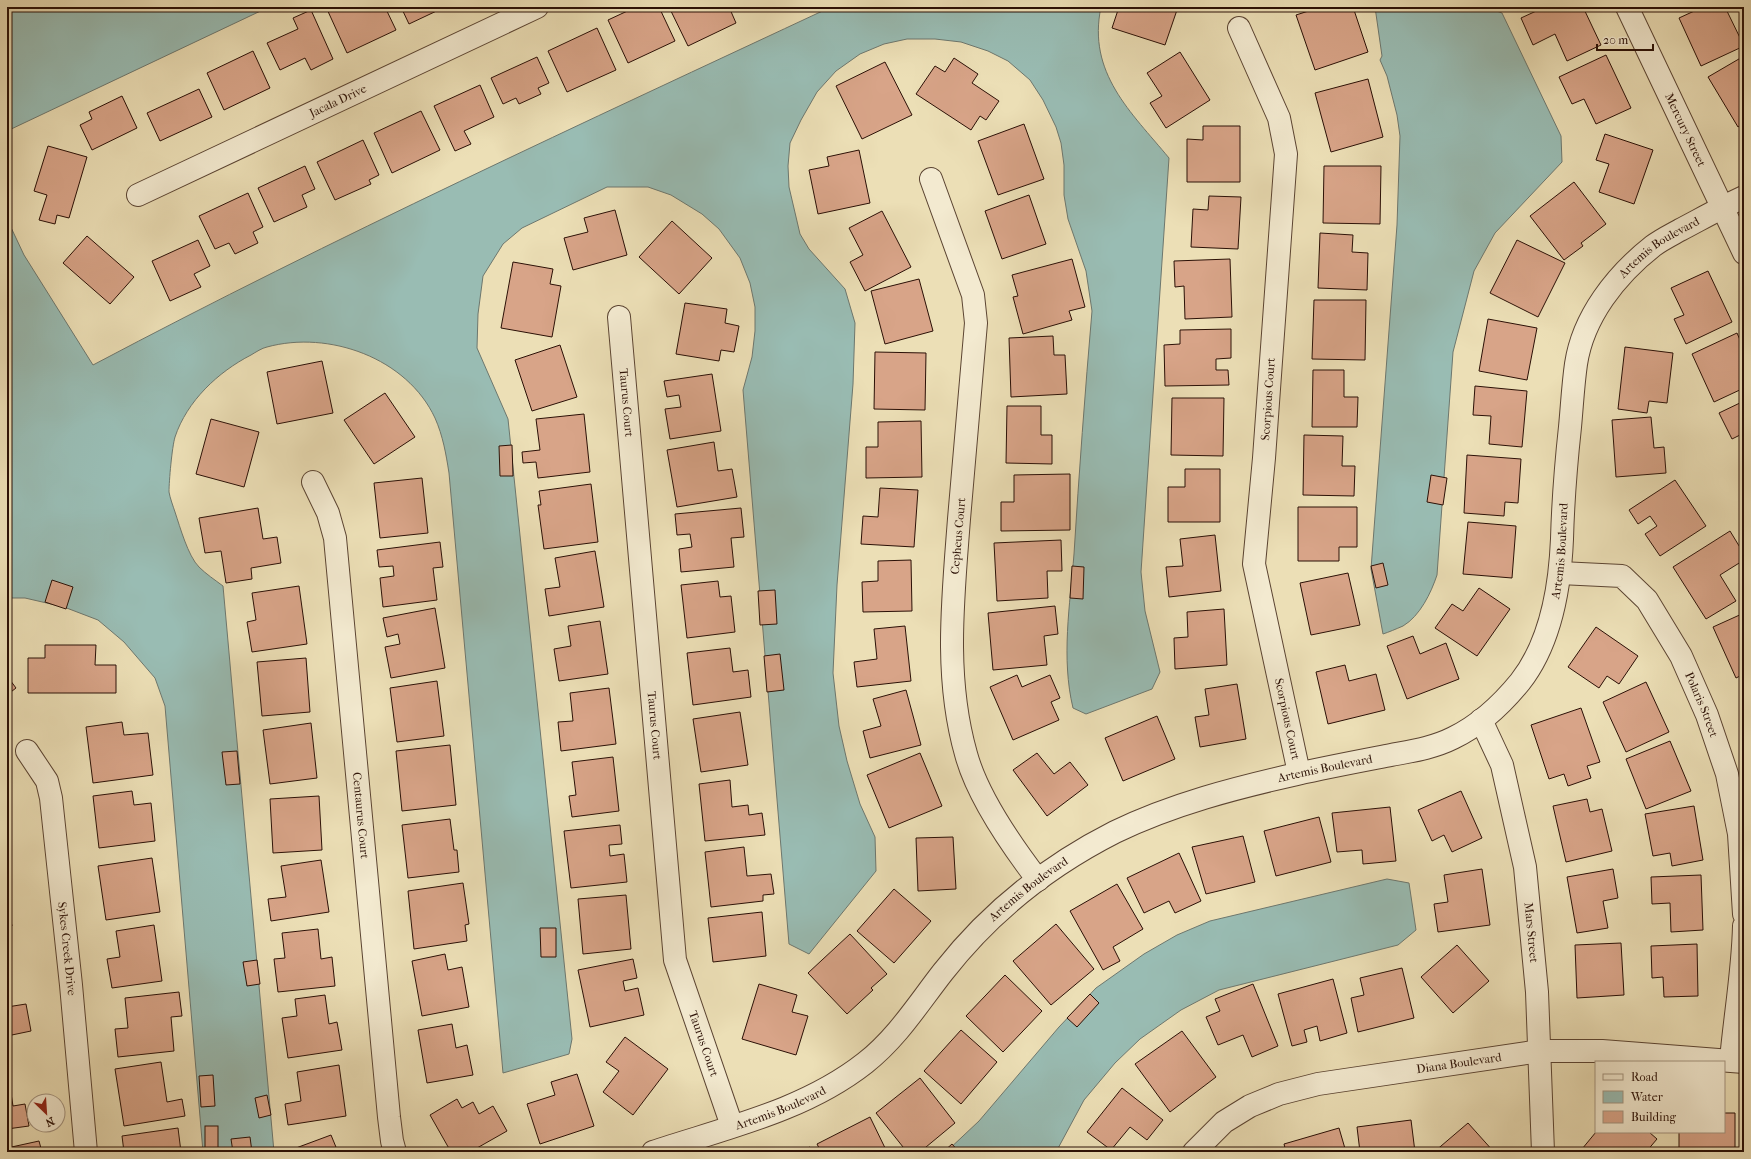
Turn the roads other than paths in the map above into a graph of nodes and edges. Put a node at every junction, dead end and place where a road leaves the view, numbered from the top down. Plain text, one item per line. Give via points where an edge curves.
1 (537, 7) edge
2 (1627, 7) edge
3 (1239, 28) dead end
4 (931, 180) dead end
5 (138, 195) dead end
6 (1744, 197) edge
7 (1722, 207) junction
8 (1744, 253) edge
9 (618, 317) dead end
10 (313, 482) dead end
11 (1560, 573) junction
12 (1481, 720) junction
13 (27, 751) dead end
14 (1299, 773) junction
15 (1038, 880) junction
16 (1744, 914) edge
17 (1744, 926) edge
18 (1540, 1051) junction
19 (1738, 1061) edge
20 (732, 1126) junction
21 (86, 1152) edge
22 (396, 1152) edge
23 (653, 1152) edge
24 (1194, 1152) edge
25 (1543, 1152) edge

1 - 5 street, Jacala Drive
2 - 7 street, Mercury Street
3 - 14 street, Scorpious Court via 1279,118 1286,154 1254,564
4 - 15 street, Cepheus Court via 973,295 976,323 952,609 951,659 956,710 966,755 975,779 1018,854
6 - 7 street, Artemis Boulevard
7 - 8 street, Mercury Street
7 - 11 street, Artemis Boulevard via 1655,244 1625,271 1592,314 1576,362
9 - 20 street, Taurus Court via 675,960
10 - 22 street, Centaurus Court via 328,513 335,538 388,1117
11 - 12 street, Artemis Boulevard via 1545,638 1531,666 1518,684
11 - 16 street, Polaris Street via 1622,576 1647,600 1681,656 1707,715 1727,774 1739,834
12 - 14 street, Artemis Boulevard via 1453,738 1427,748
12 - 18 street, Mars Street via 1502,765 1525,867
13 - 21 street, Sykes Creek Drive via 47,782 51,798
14 - 15 street, Artemis Boulevard via 1220,792 1151,816 1085,848
15 - 20 street, Artemis Boulevard via 1004,906 973,936 906,1022 866,1063 838,1082 778,1112
17 - 19 street via 1736,1008
18 - 19 street, Diana Boulevard via 1602,1051
18 - 24 street, Diana Boulevard via 1318,1084 1279,1094 1250,1106 1224,1122
18 - 25 street, Mars Street
20 - 23 street, Artemis Boulevard

